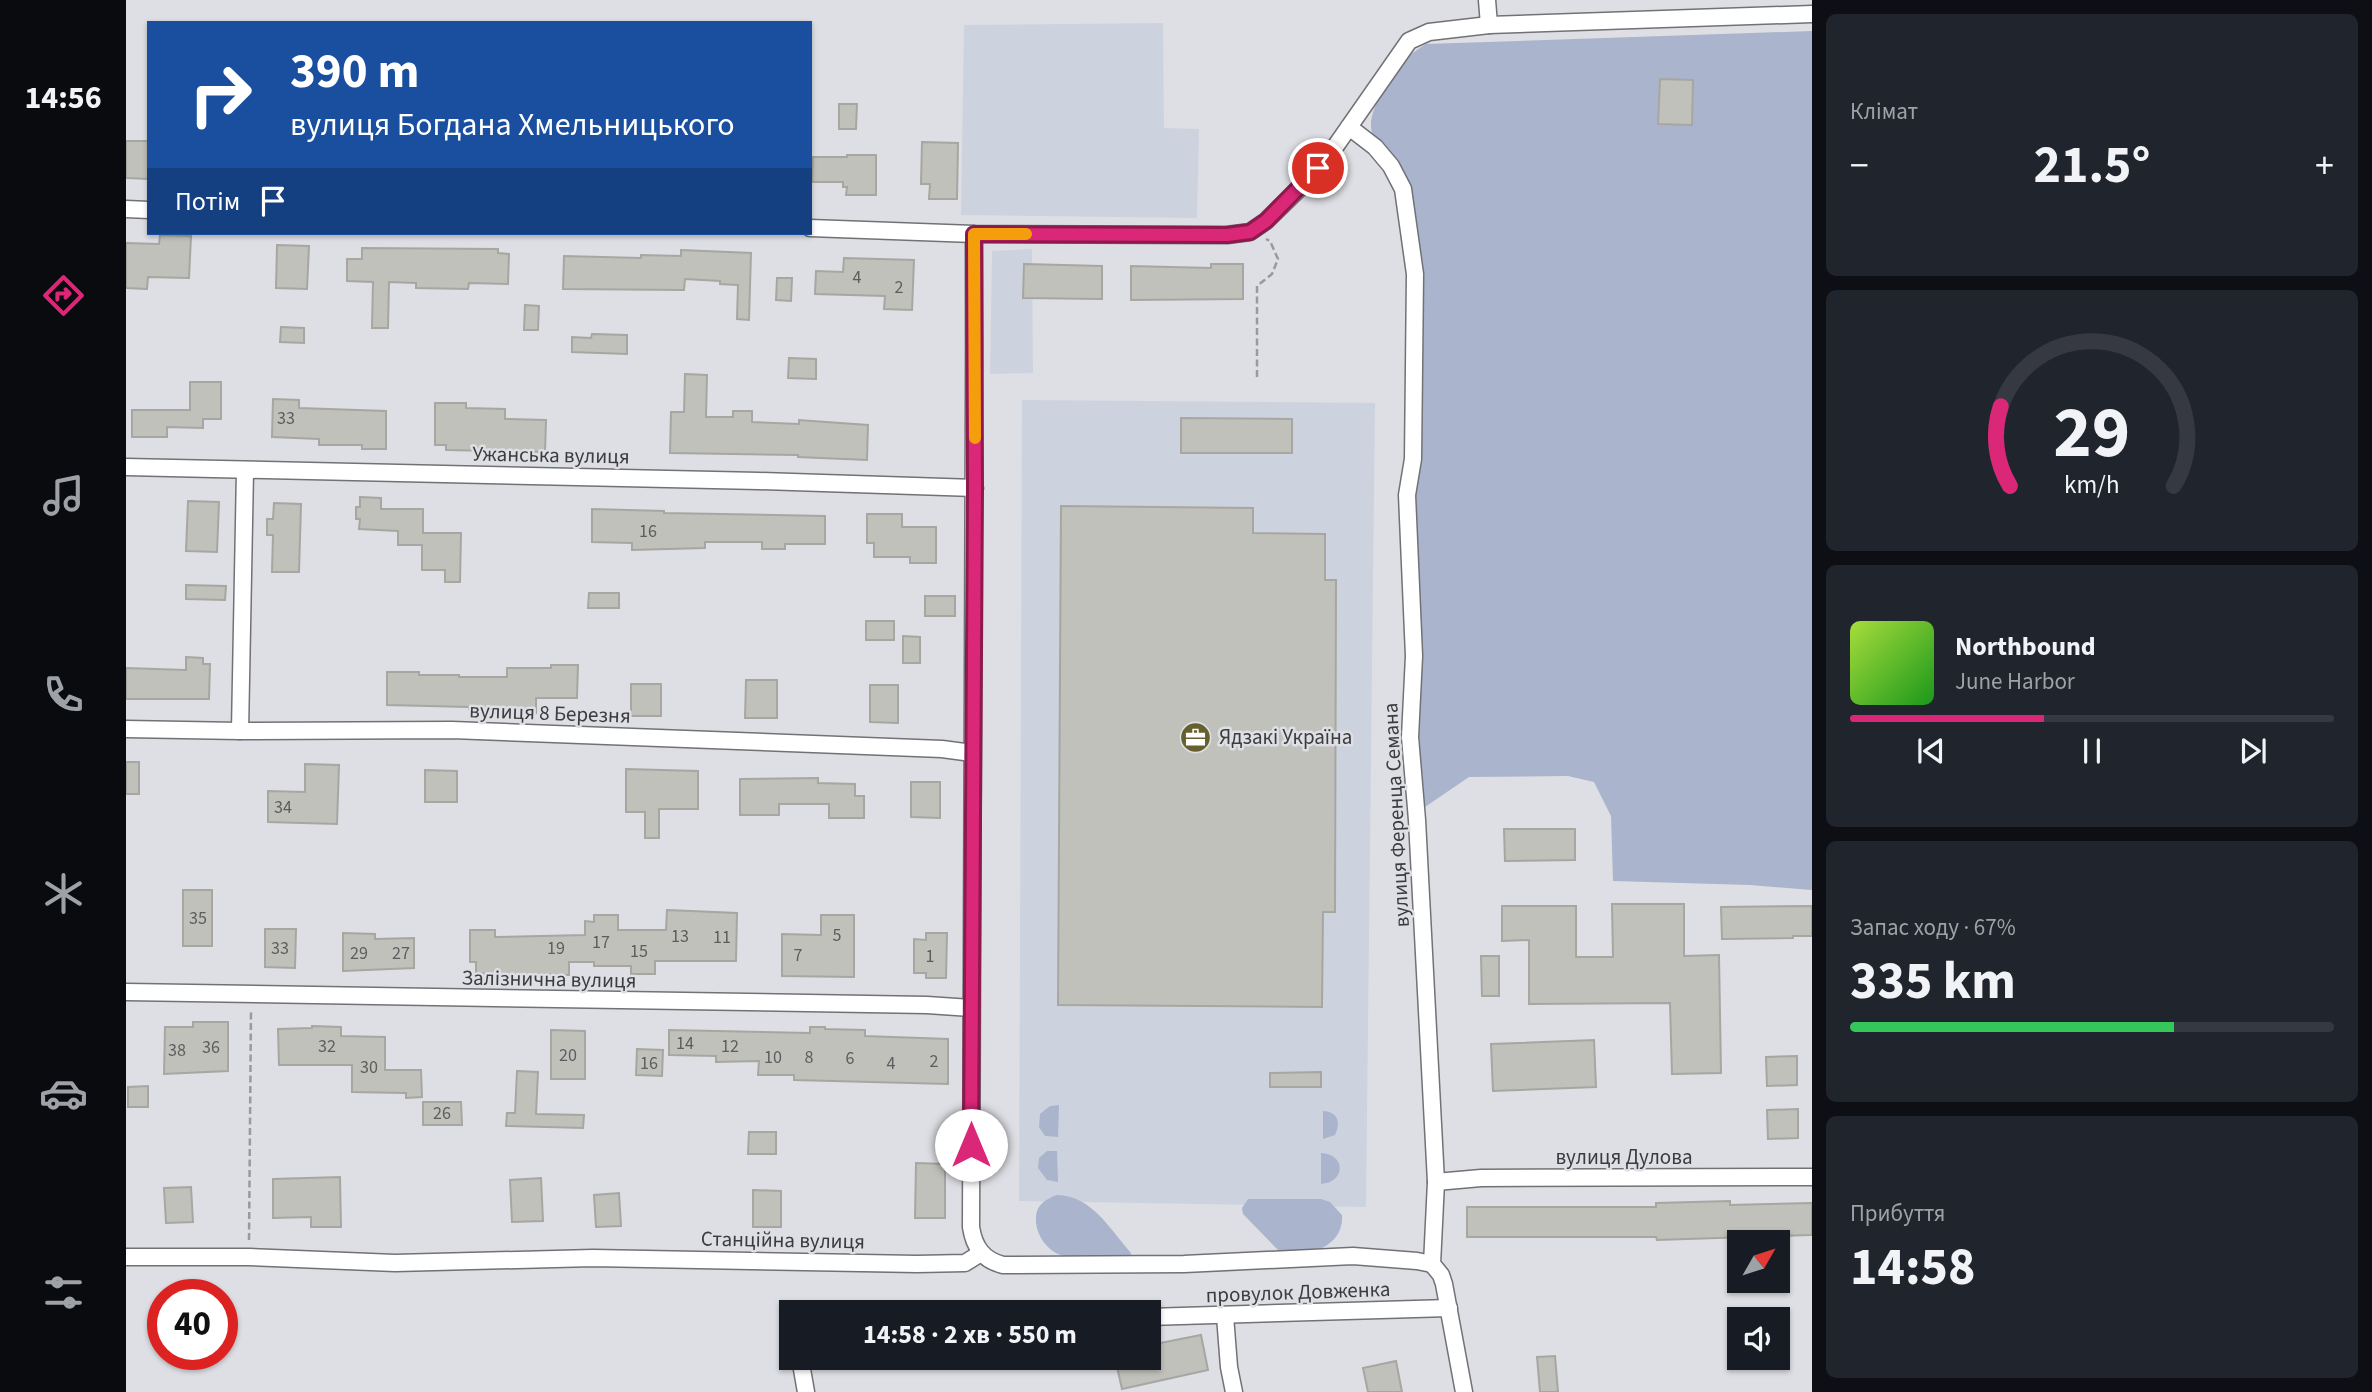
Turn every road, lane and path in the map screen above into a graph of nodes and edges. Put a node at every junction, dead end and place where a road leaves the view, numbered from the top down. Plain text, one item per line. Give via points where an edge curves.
1 (1487, 0) edge
2 (1812, 14) edge
3 (1489, 24) junction
4 (1349, 127) junction
5 (126, 209) edge
6 (147, 209) edge
7 (812, 228) edge
8 (1250, 232) junction
9 (974, 234) junction
10 (1257, 377) dead end
11 (126, 467) edge
12 (244, 470) junction
13 (975, 488) junction
14 (126, 729) edge
15 (240, 731) junction
16 (972, 753) junction
17 (126, 992) edge
18 (251, 995) junction
19 (971, 1009) junction
20 (1812, 1177) edge
21 (1436, 1182) junction
22 (981, 1253) junction
23 (126, 1257) edge
24 (249, 1257) junction
25 (1432, 1264) junction
26 (1450, 1308) junction
27 (1225, 1316) junction
28 (1161, 1317) edge
29 (802, 1370) edge
30 (806, 1392) edge
31 (1234, 1392) edge
32 (1464, 1392) edge

1 - 3 street
2 - 3 street
3 - 4 street via 1429,32 1409,41
4 - 8 street via 1308,180
4 - 21 street, вулиця Ференца Семана via 1375,147 1403,189 1415,274 1413,459 1407,495 1413,656 1410,737
5 - 6 street
7 - 9 street
8 - 9 street
8 - 10 path via 1270,241 1278,259 1272,274 1257,286
9 - 13 street
11 - 12 street, Ужанська вулиця
12 - 13 street, Ужанська вулиця
12 - 15 street
13 - 16 street
14 - 15 street, вулиця 8 Березня
15 - 16 street, вулиця 8 Березня via 452,730
16 - 19 street
17 - 18 street, Залізнична вулиця
18 - 19 street, Залізнична вулиця
18 - 24 path
19 - 22 street via 971,1227
20 - 21 street, вулиця Дулова
21 - 25 street, вулиця Ференца Семана
22 - 24 street, Станційна вулиця via 965,1263 917,1264 672,1258 394,1263
22 - 25 street via 994,1263 1030,1266 1184,1265 1353,1256
23 - 24 street, Станційна вулиця
25 - 26 street, вулиця Ференца Семана via 1441,1275
26 - 27 street, провулок Довженка
26 - 32 street, вулиця Ференца Семана
27 - 28 street, провулок Довженка
27 - 31 street
29 - 30 street

